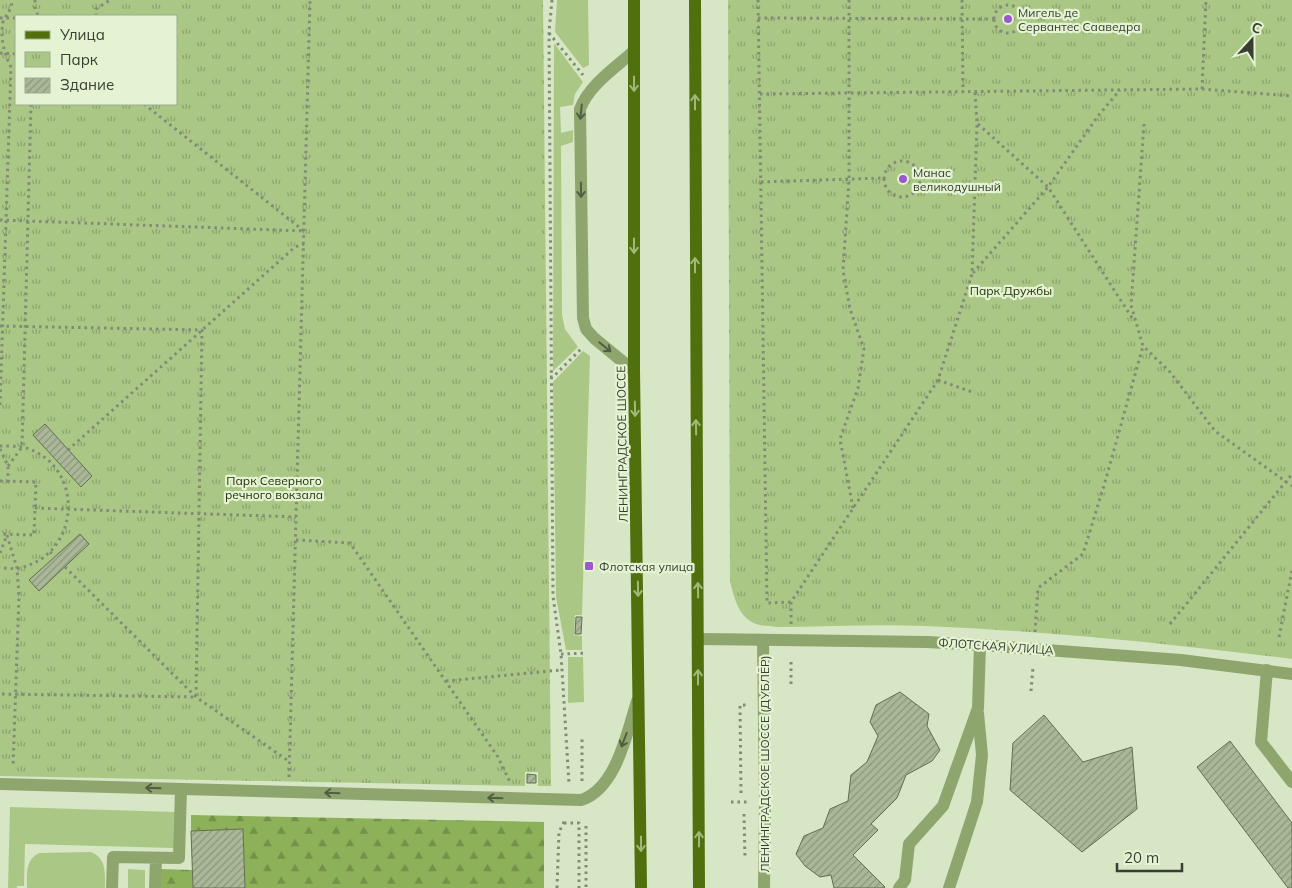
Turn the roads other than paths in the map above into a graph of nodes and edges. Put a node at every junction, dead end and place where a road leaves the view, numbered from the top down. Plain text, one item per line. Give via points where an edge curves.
1 (634, 0) edge
2 (695, 0) edge
3 (634, 51) junction
4 (634, 371) junction
5 (698, 639) junction
6 (763, 640) junction
7 (980, 645) junction
8 (1267, 670) junction
9 (1292, 674) edge
10 (639, 694) junction
11 (978, 708) junction
12 (1292, 782) edge
13 (0, 784) edge
14 (181, 789) junction
15 (156, 858) junction
16 (112, 888) edge
17 (155, 888) edge
18 (641, 888) edge
19 (699, 888) edge
20 (764, 888) edge
21 (899, 888) edge
22 (949, 888) edge

1 - 3 main road, ЛЕНИНГРАДСКОЕ ШОССЕ
5 -> 2 main road
3 -> 4 main road, ЛЕНИНГРАДСКОЕ ШОССЕ
3 -> 4 street via 593,88 580,109 583,318 586,329 594,338
4 -> 10 main road, ЛЕНИНГРАДСКОЕ ШОССЕ
5 - 6 street, ФЛОТСКАЯ УЛИЦА
19 -> 5 main road
6 - 7 street, ФЛОТСКАЯ УЛИЦА
6 - 20 street, ЛЕНИНГРАДСКОЕ ШОССЕ (ДУБЛЁР)
7 - 8 street, ФЛОТСКАЯ УЛИЦА
7 - 11 street
8 - 9 street, ФЛОТСКАЯ УЛИЦА
8 - 12 street via 1261,742
10 -> 14 street via 614,767 603,785 581,800
10 -> 18 main road, ЛЕНИНГРАДСКОЕ ШОССЕ
11 - 21 street via 943,806 909,844 905,880
11 - 22 street via 982,755 977,802
14 -> 13 street
14 - 15 street via 179,858
15 - 16 street via 113,857
15 - 17 street

